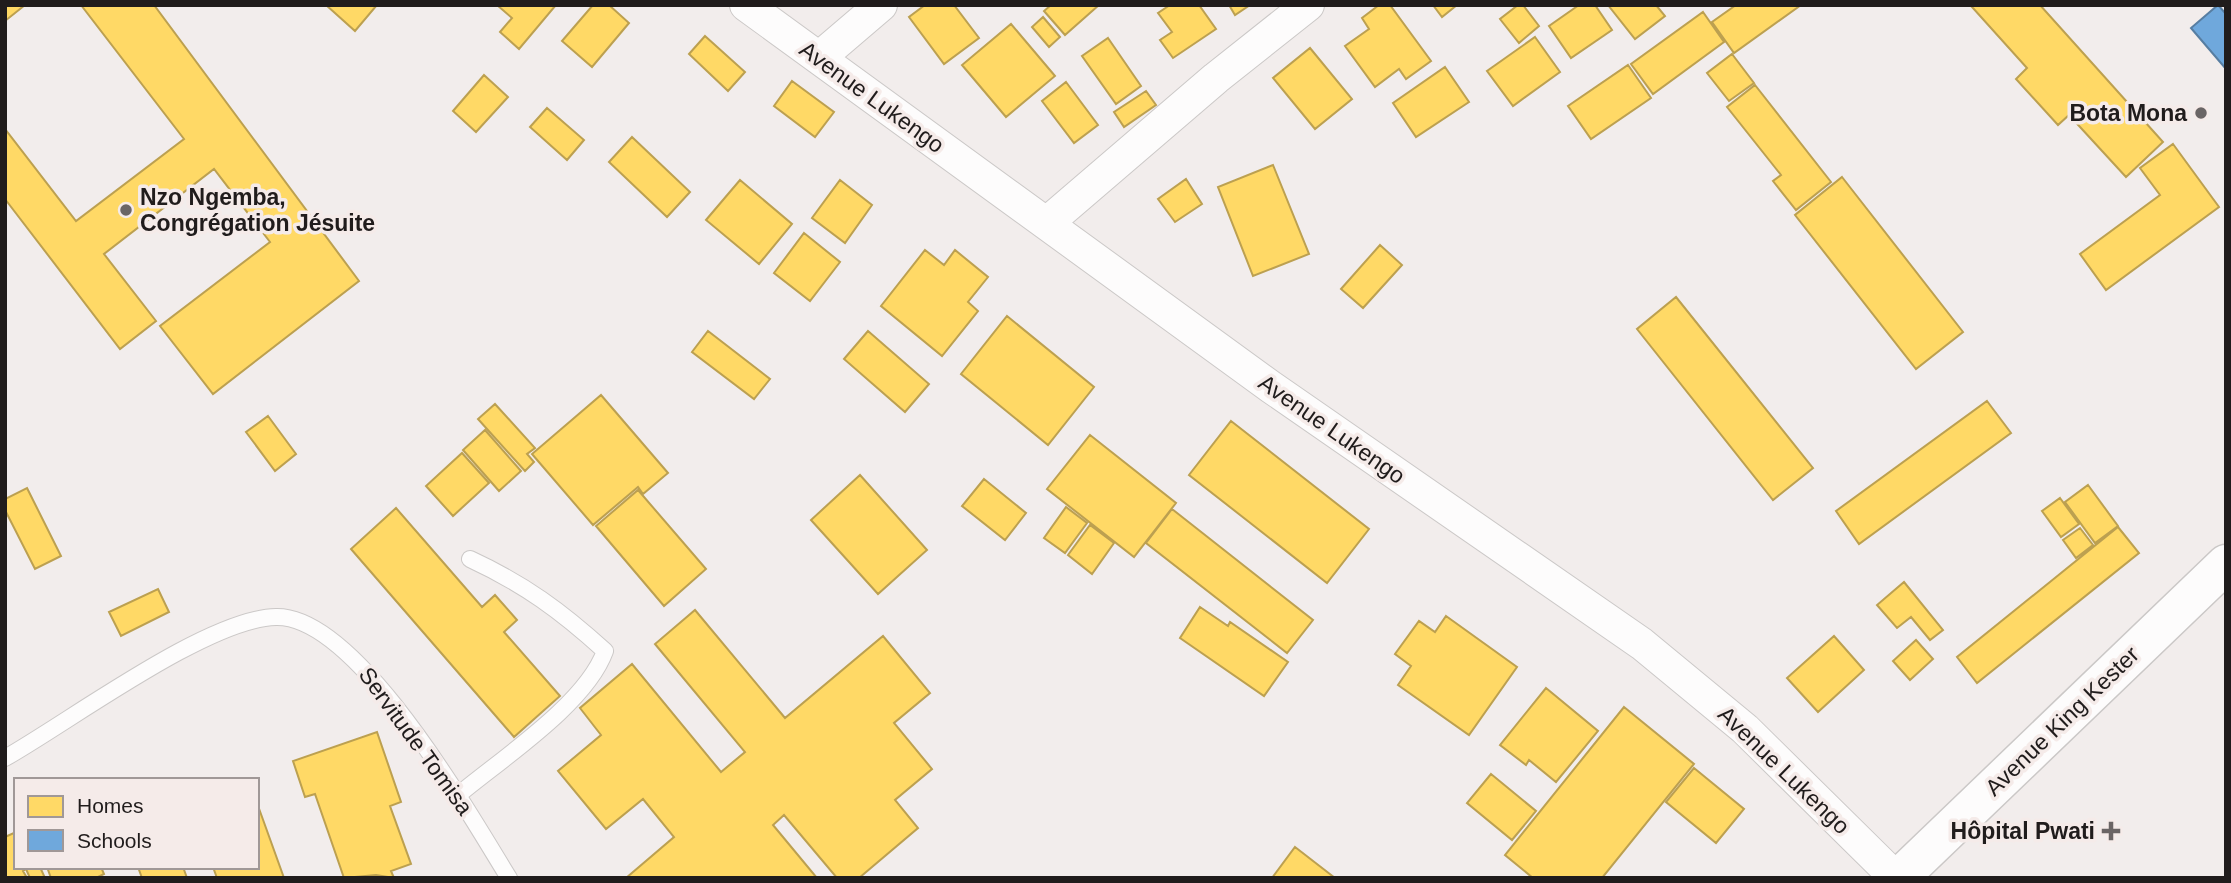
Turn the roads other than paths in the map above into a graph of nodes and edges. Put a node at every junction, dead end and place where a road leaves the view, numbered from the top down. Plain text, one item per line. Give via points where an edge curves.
1 (746, 5) edge
2 (881, 5) edge
3 (1308, 5) edge
4 (819, 58) junction
5 (1047, 223) junction
6 (470, 558) dead end
7 (2226, 564) edge
8 (5, 758) edge
9 (457, 796) junction
10 (509, 878) edge
11 (1897, 878) edge

1 - 4 street, Avenue Lukengo
2 - 4 street
3 - 5 street
4 - 5 street, Avenue Lukengo
5 - 11 street, Avenue Lukengo via 1271,387 1642,644 1745,729
6 - 9 lane via 563,612 605,651 599,668 578,696
7 - 11 street, Avenue King Kester
8 - 9 lane, Servitude Tomisa via 196,644 232,627 276,617 307,623 356,659
9 - 10 lane, Servitude Tomisa

